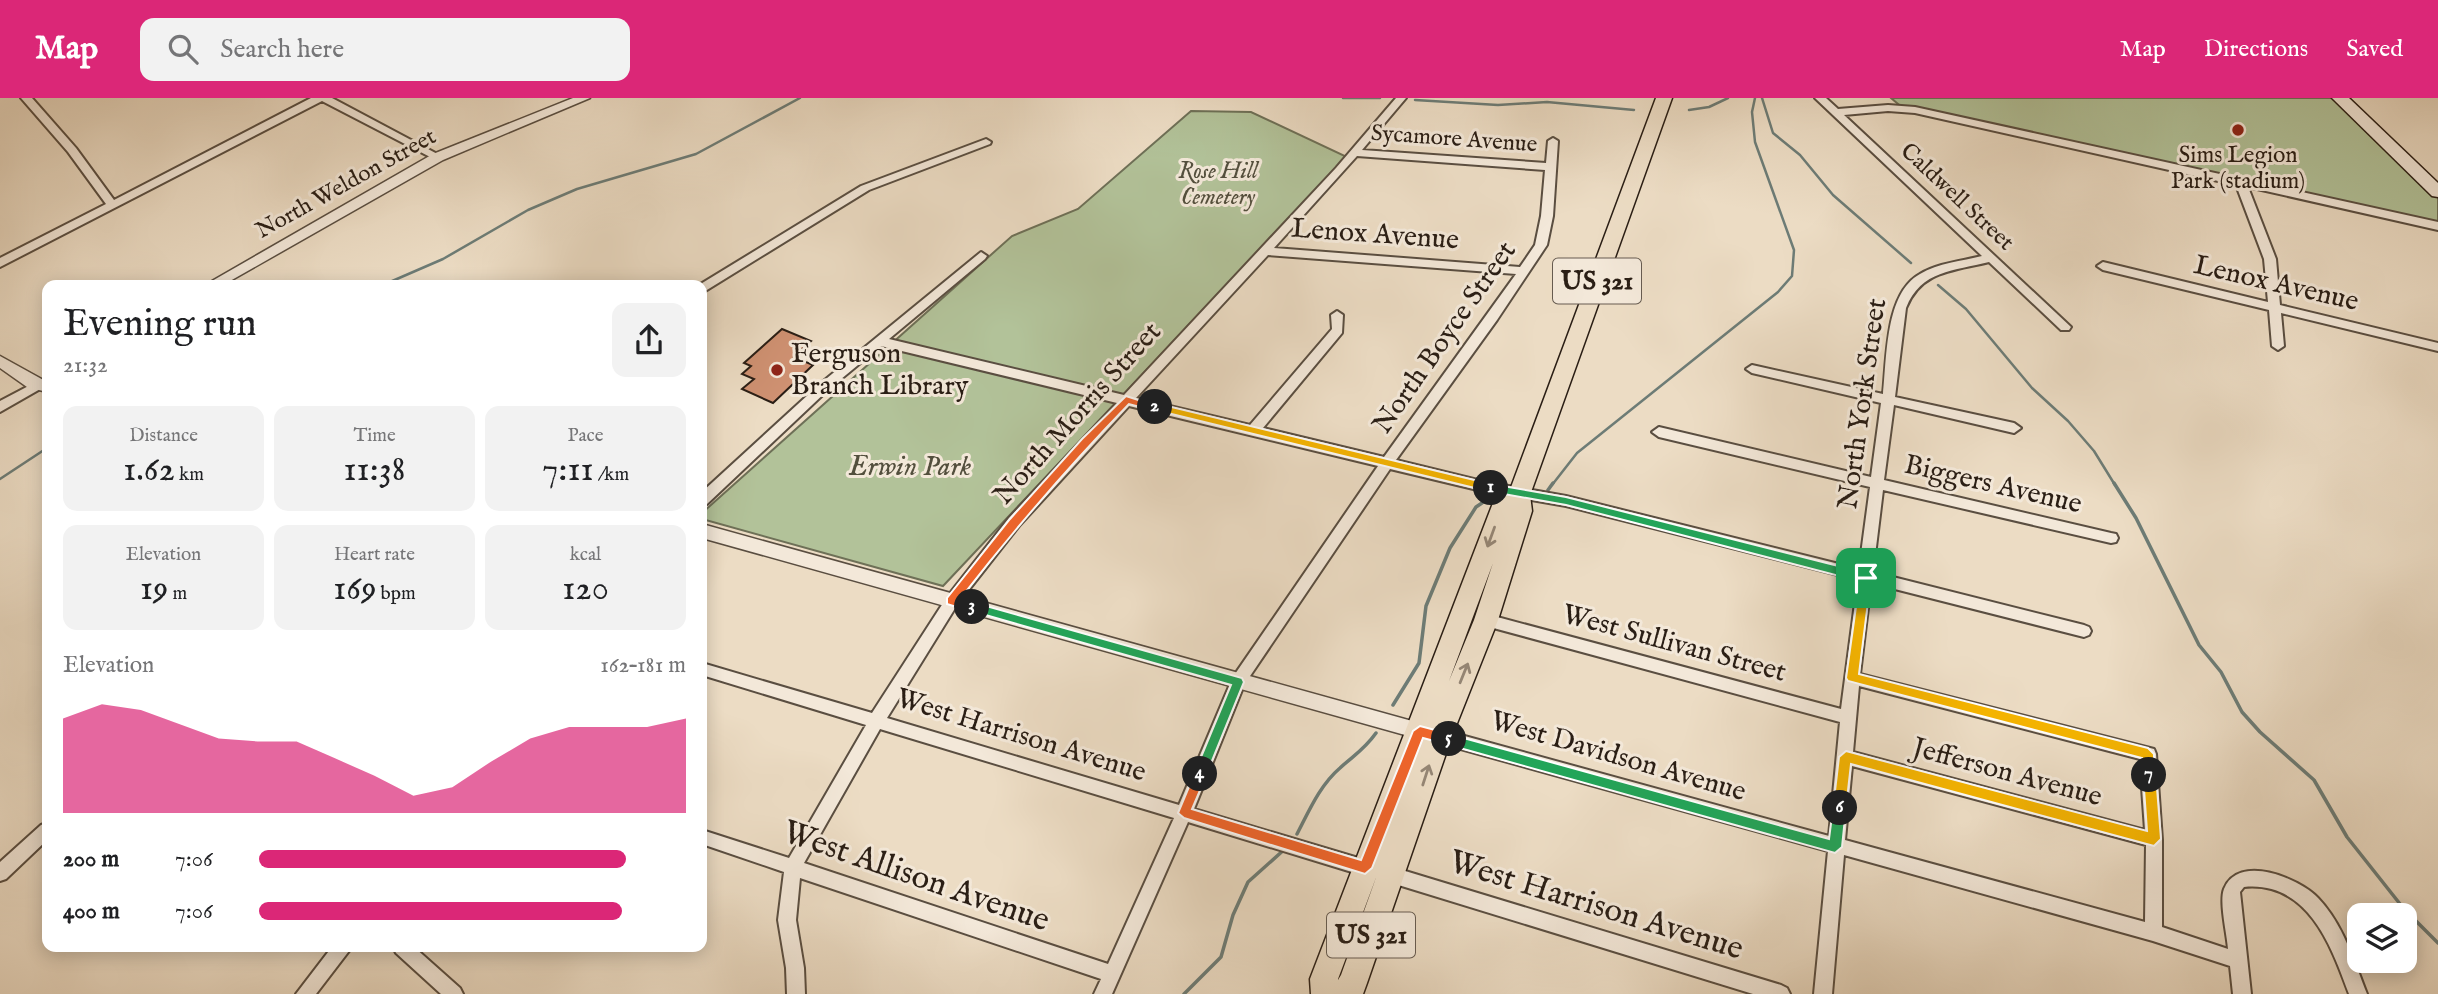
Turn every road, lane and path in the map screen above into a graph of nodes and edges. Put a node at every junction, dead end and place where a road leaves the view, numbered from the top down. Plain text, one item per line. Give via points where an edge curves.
1 (26, 98) edge
2 (322, 98) edge
3 (584, 98) edge
4 (1401, 98) edge
5 (1664, 98) edge
6 (1820, 98) edge
7 (2340, 98) edge
8 (1836, 113) junction
9 (1553, 141) dead end
10 (986, 142) dead end
11 (1356, 153) junction
12 (438, 157) junction
13 (1550, 167) junction
14 (2241, 184) junction
15 (2438, 192) edge
16 (111, 205) junction
17 (2438, 226) edge
18 (1264, 251) junction
19 (981, 256) dead end
20 (1991, 258) junction
21 (0, 263) edge
22 (2103, 266) dead end
23 (1523, 271) junction
24 (221, 280) edge
25 (707, 286) edge
26 (2273, 308) junction
27 (1337, 315) dead end
28 (2065, 327) dead end
29 (880, 341) junction
30 (2278, 346) dead end
31 (2438, 347) edge
32 (0, 361) edge
33 (1752, 369) dead end
34 (42, 383) edge
35 (42, 385) edge
36 (1126, 400) junction
37 (1888, 400) junction
38 (0, 407) edge
39 (2014, 428) dead end
40 (1253, 430) junction
41 (1659, 432) dead end
42 (1387, 463) junction
43 (1877, 483) junction
44 (707, 495) edge
45 (1519, 495) junction
46 (707, 532) edge
47 (2111, 538) dead end
48 (1866, 578) junction
49 (952, 601) junction
50 (1486, 620) junction
51 (2084, 631) dead end
52 (707, 670) edge
53 (1852, 678) junction
54 (1238, 682) junction
55 (1850, 718) junction
56 (876, 721) junction
57 (1429, 734) junction
58 (1846, 757) junction
59 (1184, 813) junction
60 (42, 835) edge
61 (707, 839) edge
62 (2154, 839) junction
63 (1835, 847) junction
64 (793, 867) junction
65 (1365, 868) junction
66 (0, 873) edge
67 (1392, 875) junction
68 (2153, 933) junction
69 (339, 952) edge
70 (408, 952) edge
71 (2237, 960) junction
72 (1112, 974) junction
73 (305, 994) edge
74 (454, 994) edge
75 (796, 994) edge
76 (1103, 994) edge
77 (1325, 994) edge
78 (1346, 994) edge
79 (1782, 994) edge
80 (1823, 994) edge
81 (2242, 994) edge
82 (2358, 994) edge

1 - 16 street via 72,150
2 - 12 street
2 - 16 street
3 - 12 street, North Weldon Street
4 - 11 street, North Morris Street
5 - 45 main road, US 321
6 - 8 street, Caldwell Street
7 - 15 main road
8 - 14 street via 1888,107 1915,110
8 - 20 street, Caldwell Street
9 - 13 street, North Boyce Street
10 - 25 street via 865,188
11 - 13 street, Sycamore Avenue
11 - 18 street, North Morris Street
12 - 24 street, North Weldon Street
13 - 23 street, North Boyce Street via 1544,236
14 - 17 street
14 - 26 street via 2270,259
16 - 21 street
18 - 23 street, Lenox Avenue
18 - 36 street, North Morris Street
19 - 29 street
20 - 28 street, Caldwell Street
20 - 37 street, North York Street via 1936,271 1905,290
22 - 26 street, Lenox Avenue
23 - 42 street, North Boyce Street
26 - 30 street
26 - 31 street, Lenox Avenue
27 - 40 street via 1338,330
29 - 36 street
29 - 44 street
32 - 34 street
33 - 37 street
35 - 38 street
36 - 40 street
36 - 49 street, North Morris Street via 1014,522
37 - 39 street
37 - 43 street, North York Street
40 - 42 street
41 - 43 street, Biggers Avenue
42 - 45 street
42 - 54 street, North Boyce Street
43 - 47 street, Biggers Avenue
43 - 48 street, North York Street
45 - 48 street via 1566,501
45 - 50 main road, US 321 via 1521,511
45 -> 57 main road, US 321 via 1504,503
46 - 49 street, West Davidson Avenue
48 - 51 street
48 - 53 street, North York Street
49 - 54 street, West Davidson Avenue
49 - 56 street, North Morris Street
50 - 55 street, West Sullivan Street
57 -> 50 main road, US 321
52 - 56 street, West Harrison Avenue
53 - 55 street, North York Street
53 - 62 street via 2148,754
54 - 57 street, West Davidson Avenue
54 - 59 street, North Boyce Street
55 - 58 street, North York Street
56 - 59 street, West Harrison Avenue
56 - 64 street, North Morris Street
57 - 63 street, West Davidson Avenue
57 - 65 main road, US 321
67 -> 57 main road, US 321
58 - 62 street, Jefferson Avenue
58 - 63 street, North York Street
59 - 65 street, West Harrison Avenue
59 - 72 street, North Boyce Street
60 - 66 street
61 - 64 street, West Allison Avenue
62 - 68 street
63 - 68 street, West Davidson Avenue
63 - 80 street, North York Street
64 - 72 street, West Allison Avenue
64 - 75 street, North Morris Street via 787,920
65 - 77 main road, US 321 via 1324,979
67 - 78 main road, US 321
67 - 79 street, West Harrison Avenue
68 - 71 street, West Davidson Avenue
69 - 73 street
70 - 74 street
71 - 81 street
71 - 82 street via 2234,884 2241,879 2263,879 2285,885 2327,919
72 - 76 street, North Boyce Street

